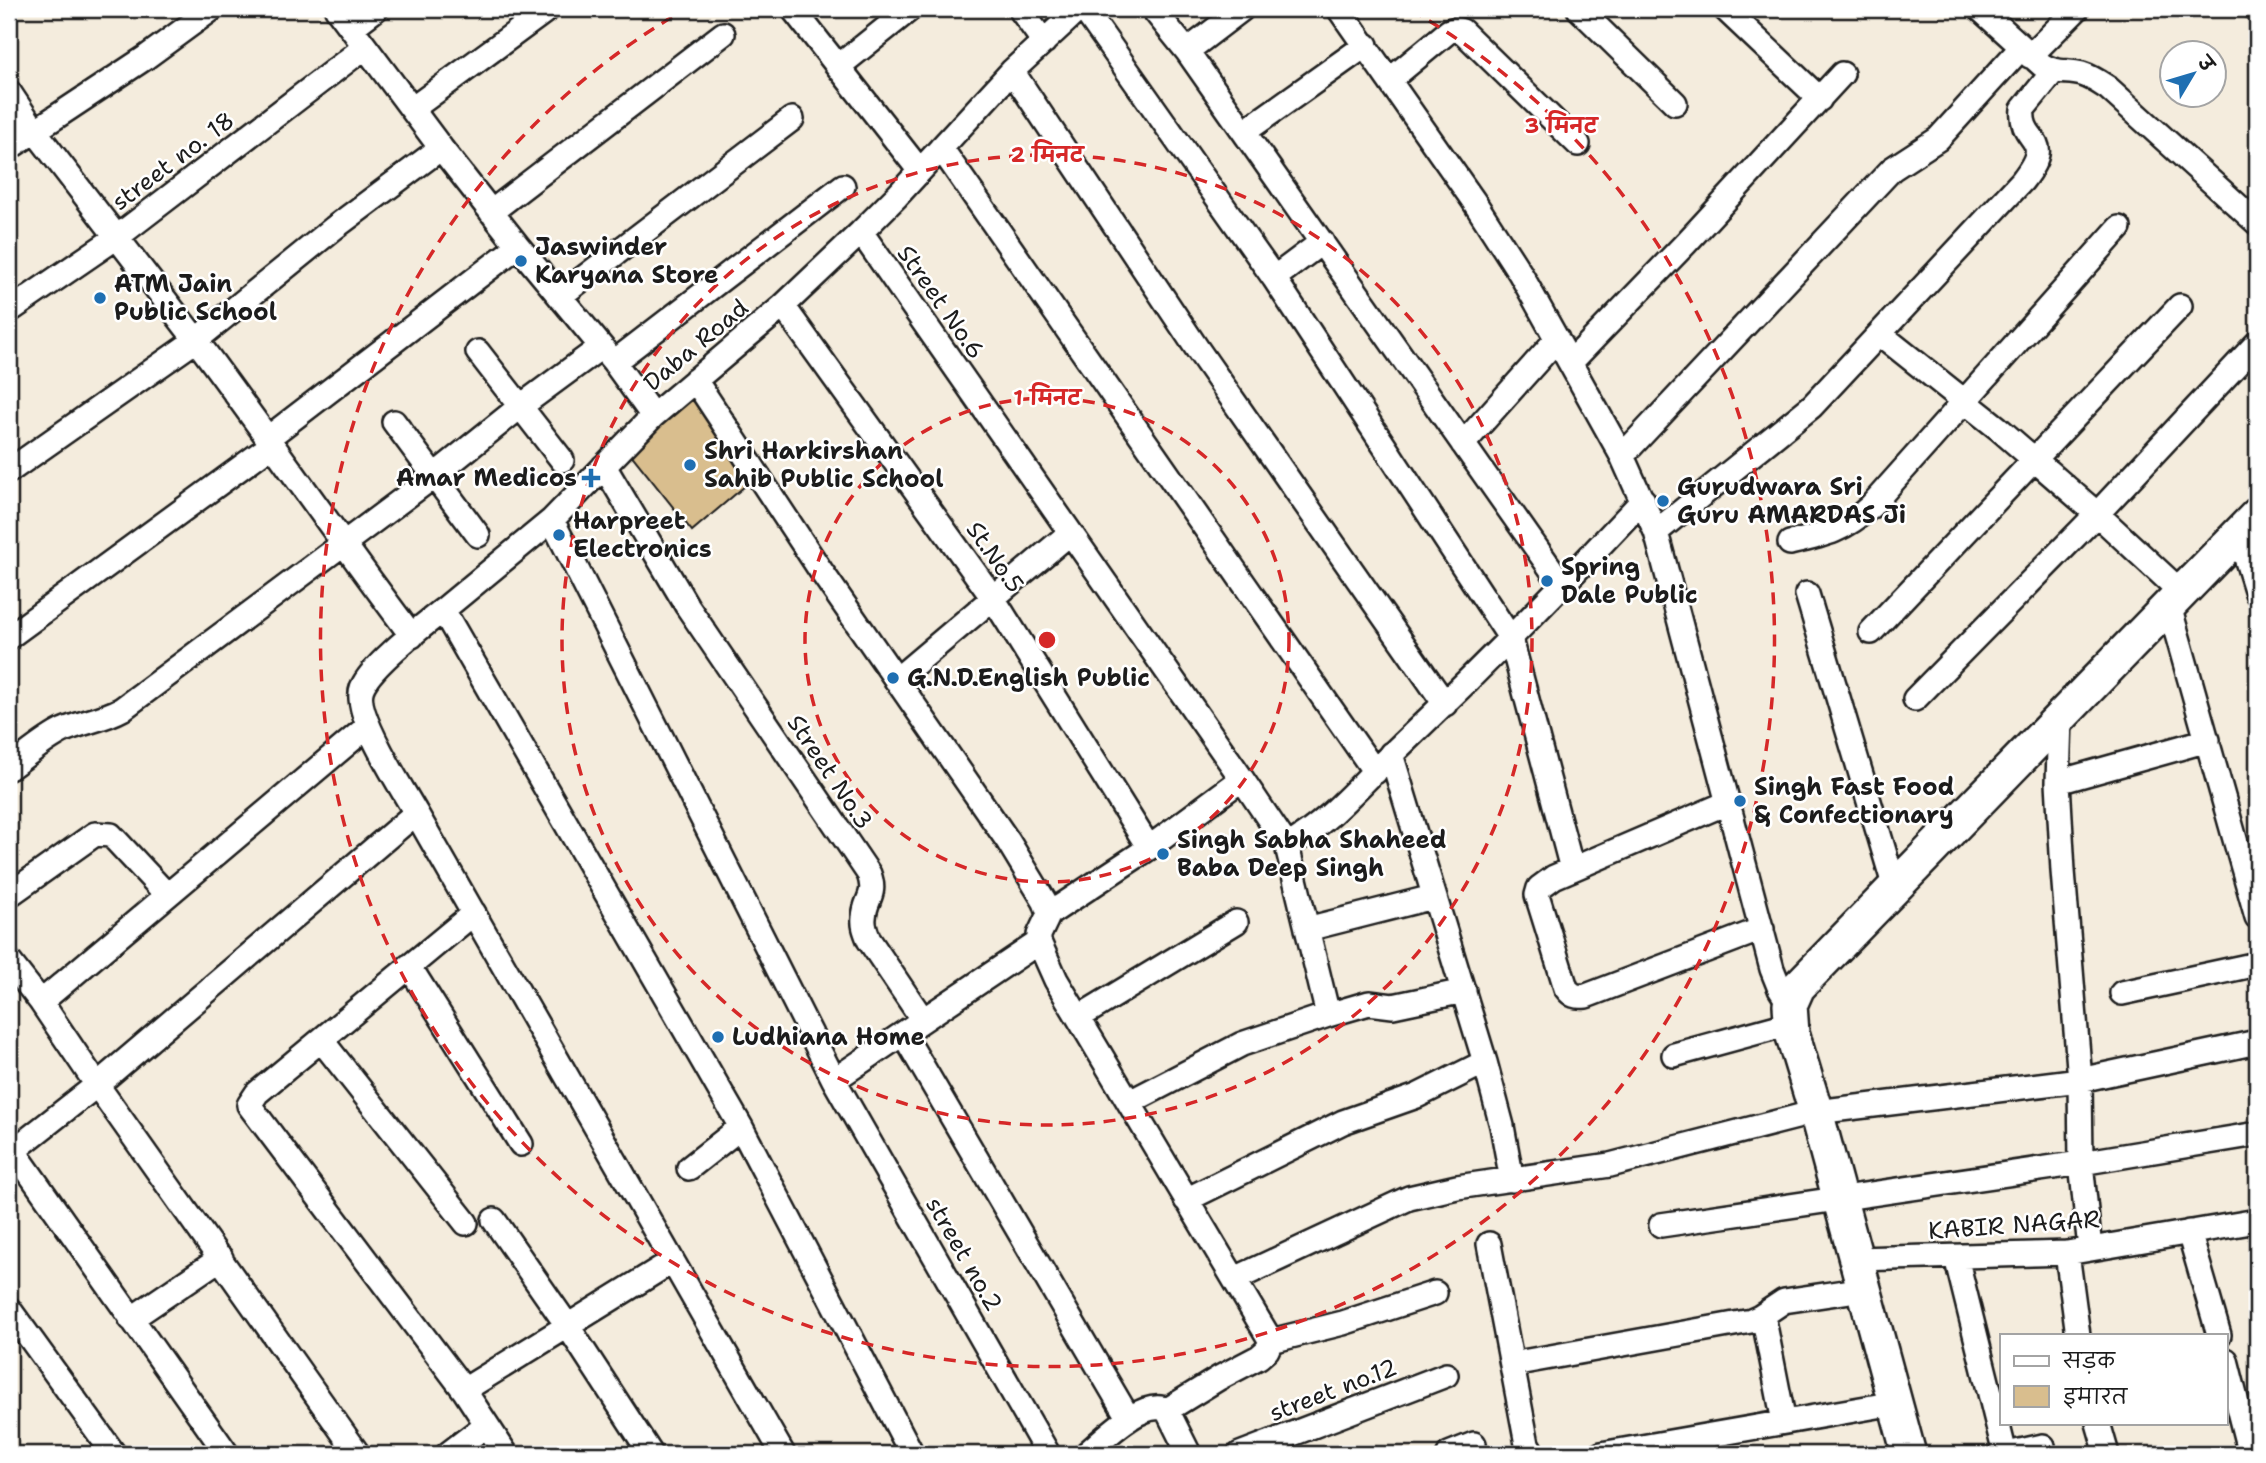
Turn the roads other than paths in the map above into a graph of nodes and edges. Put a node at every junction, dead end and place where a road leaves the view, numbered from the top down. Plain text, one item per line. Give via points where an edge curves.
1 (212, 9) edge
2 (337, 9) edge
3 (376, 9) edge
4 (548, 9) edge
5 (793, 9) edge
6 (910, 9) edge
7 (1020, 9) edge
8 (1079, 9) edge
9 (1084, 9) edge
10 (1153, 9) edge
11 (1242, 9) edge
12 (1339, 9) edge
13 (1578, 9) edge
14 (1725, 9) edge
15 (1980, 9) edge
16 (2077, 9) edge
17 (351, 28) junction
18 (723, 34) dead end
19 (1044, 42) junction
20 (1366, 45) junction
21 (365, 47) junction
22 (1187, 51) junction
23 (2026, 51) junction
24 (839, 66) junction
25 (1012, 71) junction
26 (2053, 72) junction
27 (1842, 74) dead end
28 (1391, 79) junction
29 (9, 92) edge
30 (1819, 99) junction
31 (1675, 103) dead end
32 (412, 109) junction
33 (792, 118) dead end
34 (35, 131) junction
35 (1244, 132) junction
36 (1578, 144) dead end
37 (9, 148) edge
38 (441, 148) junction
39 (941, 148) junction
40 (920, 171) junction
41 (843, 187) dead end
42 (491, 212) junction
43 (2257, 223) edge
44 (2119, 229) dead end
45 (860, 232) junction
46 (117, 237) junction
47 (1322, 242) junction
48 (518, 246) junction
49 (1274, 278) junction
50 (560, 296) junction
51 (783, 306) junction
52 (2180, 306) dead end
53 (9, 312) edge
54 (1880, 334) junction
55 (1557, 339) junction
56 (196, 340) junction
57 (2257, 343) edge
58 (478, 352) dead end
59 (607, 354) junction
60 (1571, 362) junction
61 (695, 380) junction
62 (1964, 402) junction
63 (521, 407) junction
64 (653, 416) junction
65 (394, 422) dead end
66 (271, 441) junction
67 (1463, 444) junction
68 (1622, 456) junction
69 (562, 460) dead end
70 (2034, 460) junction
71 (604, 466) junction
72 (9, 471) edge
73 (435, 476) junction
74 (1643, 500) junction
75 (2098, 514) junction
76 (552, 520) junction
77 (2247, 526) edge
78 (1656, 532) junction
79 (1070, 534) junction
80 (478, 535) dead end
81 (1790, 543) dead end
82 (343, 544) junction
83 (1563, 586) junction
84 (2257, 593) edge
85 (1807, 594) dead end
86 (993, 598) junction
87 (2176, 599) junction
88 (443, 610) junction
89 (1871, 632) dead end
90 (412, 636) junction
91 (9, 637) edge
92 (1511, 639) junction
93 (896, 680) junction
94 (1915, 699) dead end
95 (1445, 704) junction
96 (2060, 718) junction
97 (368, 726) junction
98 (2207, 740) junction
99 (1391, 754) junction
100 (9, 768) edge
101 (1375, 772) junction
102 (1242, 779) junction
103 (2058, 782) junction
104 (1729, 802) junction
105 (416, 813) junction
106 (1287, 846) junction
107 (1149, 848) junction
108 (1572, 869) junction
109 (1895, 888) junction
110 (9, 895) edge
111 (167, 895) junction
112 (1433, 897) junction
113 (474, 913) junction
114 (1049, 914) junction
115 (2257, 917) edge
116 (1236, 922) dead end
117 (1307, 929) junction
118 (1762, 929) junction
119 (1039, 942) junction
120 (9, 961) edge
121 (2257, 964) edge
122 (409, 967) junction
123 (1464, 991) junction
124 (2122, 993) dead end
125 (41, 1002) junction
126 (1790, 1014) junction
127 (1328, 1015) junction
128 (1079, 1017) junction
129 (923, 1020) junction
130 (904, 1035) junction
131 (322, 1041) junction
132 (2257, 1042) edge
133 (1674, 1055) dead end
134 (1485, 1062) junction
135 (834, 1080) junction
136 (2080, 1080) junction
137 (97, 1085) junction
138 (1130, 1102) junction
139 (1816, 1112) junction
140 (741, 1127) junction
141 (2257, 1134) edge
142 (521, 1144) dead end
143 (11, 1148) edge
144 (2081, 1163) junction
145 (689, 1168) dead end
146 (1512, 1180) junction
147 (1839, 1197) junction
148 (1186, 1200) junction
149 (494, 1220) dead end
150 (2257, 1221) edge
151 (466, 1223) dead end
152 (1661, 1225) dead end
153 (2189, 1232) junction
154 (1489, 1244) dead end
155 (2078, 1251) junction
156 (1956, 1256) junction
157 (221, 1258) junction
158 (671, 1262) junction
159 (1860, 1274) junction
160 (1235, 1279) junction
161 (1435, 1293) dead end
162 (9, 1309) edge
163 (1763, 1315) junction
164 (131, 1319) junction
165 (567, 1325) junction
166 (2078, 1334) edge
167 (2219, 1334) edge
168 (1271, 1341) junction
169 (1512, 1364) junction
170 (2228, 1367) edge
171 (1446, 1375) dead end
172 (464, 1390) junction
173 (1895, 1403) junction
174 (1167, 1410) junction
175 (1129, 1419) junction
176 (1784, 1422) junction
177 (486, 1424) junction
178 (2098, 1424) edge
179 (1474, 1444) dead end
180 (2043, 1446) dead end
181 (2253, 1453) edge
182 (114, 1454) edge
183 (227, 1454) edge
184 (358, 1454) edge
185 (448, 1454) edge
186 (506, 1454) edge
187 (651, 1454) edge
188 (783, 1454) edge
189 (912, 1454) edge
190 (1048, 1454) edge
191 (1086, 1454) edge
192 (1189, 1454) edge
193 (1240, 1454) edge
194 (1449, 1454) edge
195 (1533, 1454) edge
196 (1601, 1454) edge
197 (1909, 1454) edge
198 (2006, 1454) edge
199 (2107, 1454) edge

1 - 34 street
2 - 17 street, Daba Road
3 - 17 street
4 - 32 street
5 - 24 street
6 - 24 street
7 - 19 street
8 - 19 street, Daba Road
9 - 49 street
10 - 22 street
11 - 22 street
12 - 20 street
13 - 31 street
14 - 30 street
15 - 23 street
16 - 23 street
17 - 21 street, Daba Road
18 - 42 street
19 - 25 street, Daba Road
20 - 28 street
20 - 35 street
21 - 32 street, Daba Road
21 - 46 street, street no. 18
22 - 35 street
23 - 26 street
23 - 68 street via 1938,139 1892,169
24 - 40 street
25 - 39 street, Daba Road
25 - 95 street
26 - 43 street via 2080,73 2108,88
26 - 54 street via 2023,109 2025,126 2039,153 2035,164
27 - 30 street
28 - 36 street via 1449,32 1462,31
28 - 55 street via 1480,210
29 - 34 street
30 - 60 street
32 - 38 street, Daba Road
33 - 50 street
34 - 37 street
34 - 46 street
35 - 47 street
38 - 42 street, Daba Road
38 - 56 street
39 - 40 street, Daba Road
39 - 101 street
40 - 45 street, Daba Road
41 - 59 street
42 - 48 street, Daba Road
44 - 62 street
45 - 51 street, Daba Road
45 - 79 street, Street No.6
46 - 53 street, street no. 18
46 - 56 street
47 - 49 street
47 - 67 street
48 - 50 street, Daba Road
48 - 66 street
49 - 92 street
50 - 59 street, Daba Road
51 - 61 street, Daba Road
51 - 86 street, St.No.5
52 - 70 street
54 - 62 street
54 - 78 street via 1812,406
55 - 60 street
55 - 67 street
56 - 66 street
56 - 72 street
57 - 75 street
58 - 63 street
59 - 63 street
59 - 64 street, Daba Road
60 - 68 street
61 - 64 street, Daba Road
61 - 93 street
62 - 70 street
62 - 81 street via 1859,516 1830,534
63 - 69 street
63 - 73 street
64 - 71 street
65 - 73 street
66 - 82 street
66 - 91 street
67 - 83 street
68 - 74 street
70 - 75 street
70 - 89 street
71 - 76 street
71 - 129 street, Street No.3 via 687,606 869,874 873,893 864,915 869,940
73 - 80 street
73 - 82 street
74 - 78 street
74 - 83 street
75 - 87 street
75 - 94 street
76 - 88 street
76 - 135 street, street no.2
77 - 84 street via 2244,551
77 - 87 street
78 - 104 street
79 - 86 street
79 - 102 street, Street No.6
82 - 90 street
82 - 100 street via 122,709 60,732
83 - 92 street
85 - 109 street
86 - 93 street
86 - 107 street, St.No.5
87 - 96 street
87 - 98 street
88 - 90 street
88 - 140 street
90 - 97 street via 363,686 360,696
92 - 95 street
92 - 108 street
93 - 114 street via 1008,841
95 - 99 street
96 - 103 street
96 - 109 street
97 - 105 street
97 - 111 street
98 - 103 street
98 - 115 street
99 - 101 street
99 - 112 street
101 - 106 street via 1327,820
102 - 106 street, Street No.6
102 - 107 street
103 - 136 street
104 - 108 street
104 - 118 street
105 - 113 street
105 - 137 street
106 - 117 street
107 - 114 street
108 - 118 street via 1544,883 1537,895 1570,995 1586,996
109 - 126 street via 1798,987
110 - 111 street via 102,833 111,835
111 - 125 street
112 - 117 street
112 - 123 street
113 - 122 street
113 - 158 street
114 - 119 street
116 - 128 street
117 - 127 street
118 - 126 street
119 - 128 street
119 - 129 street
120 - 125 street
121 - 124 street
122 - 131 street
122 - 142 street
123 - 127 street via 1392,1006 1369,1003
123 - 134 street
125 - 137 street
126 - 133 street
126 - 139 street
127 - 138 street via 1242,1044
128 - 138 street
129 - 130 street
130 - 135 street
130 - 175 street
131 - 151 street
131 - 172 street via 257,1093 249,1105
132 - 136 street
134 - 146 street
134 - 148 street via 1417,1096 1343,1122
135 - 190 street, street no.2
136 - 139 street
136 - 144 street
137 - 143 street
137 - 157 street
138 - 148 street
139 - 146 street via 1610,1165
139 - 147 street
140 - 145 street
140 - 189 street
141 - 144 street
143 - 164 street
144 - 147 street
144 - 155 street
146 - 160 street via 1409,1198
147 - 152 street
147 - 159 street
148 - 160 street
149 - 165 street
150 - 153 street, KABIR NAGAR
153 - 155 street, KABIR NAGAR
153 - 167 street
154 - 169 street
155 - 156 street, KABIR NAGAR
155 - 166 street
156 - 159 street, KABIR NAGAR
156 - 198 street
157 - 164 street
157 - 184 street
158 - 165 street
158 - 188 street
159 - 163 street, KABIR NAGAR via 1784,1301
159 - 173 street
160 - 168 street
161 - 168 street
162 - 182 street
163 - 169 street, KABIR NAGAR
163 - 176 street
164 - 183 street
165 - 172 street
165 - 187 street
168 - 174 street via 1259,1357
169 - 195 street via 1527,1444
170 - 181 street
171 - 193 street, street no.12
172 - 177 street
173 - 176 street
173 - 197 street
174 - 175 street via 1153,1407
174 - 192 street
175 - 191 street
176 - 196 street
177 - 185 street
177 - 186 street
178 - 199 street
179 - 194 street
180 - 198 street

